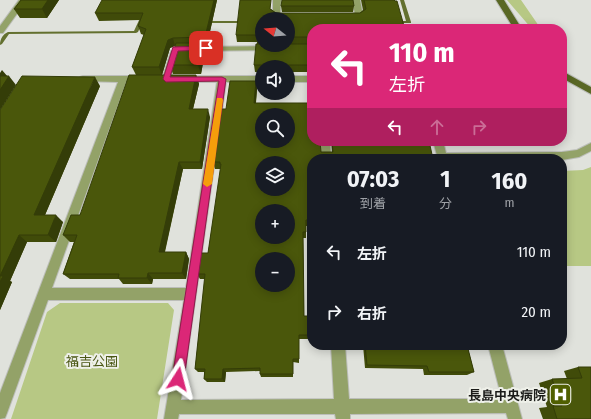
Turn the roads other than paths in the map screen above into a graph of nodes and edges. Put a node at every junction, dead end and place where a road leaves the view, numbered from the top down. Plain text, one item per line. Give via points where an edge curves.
1 (23, 0) edge
2 (277, 0) edge
3 (356, 0) edge
4 (500, 0) edge
5 (299, 16) edge
6 (337, 16) edge
7 (515, 24) edge
8 (0, 32) edge
9 (255, 48) edge
10 (567, 78) edge
11 (70, 79) edge
12 (123, 79) junction
13 (138, 79) edge
14 (222, 79) junction
15 (255, 79) edge
16 (295, 79) edge
17 (307, 79) edge
18 (591, 91) edge
19 (591, 147) edge
20 (567, 155) edge
21 (43, 294) junction
22 (191, 294) junction
23 (338, 350) edge
24 (496, 350) edge
25 (1, 410) edge
26 (343, 412) edge
27 (172, 413) edge
28 (514, 413) edge

1 - 8 street
2 - 5 street via 276,16
3 - 6 street via 359,16
4 - 7 main road
9 - 14 street via 176,49 163,79
10 - 18 main road
11 - 12 street
12 - 13 street
12 - 21 street
14 - 15 street
14 - 22 street
16 - 17 street
19 - 20 street
21 - 22 street
21 - 25 street
22 - 27 street
23 - 26 street
24 - 28 street
26 - 27 street
26 - 28 street

